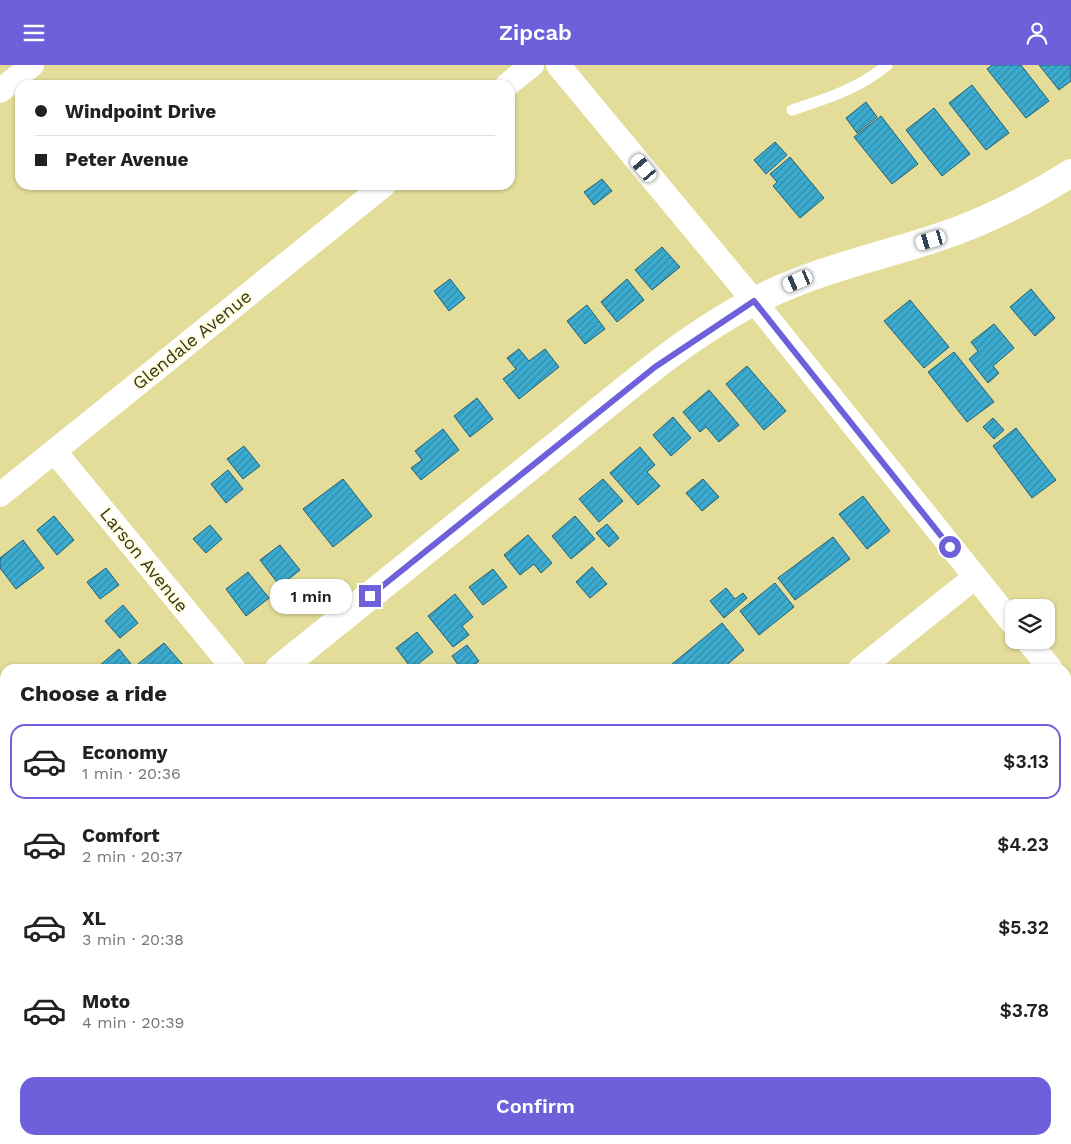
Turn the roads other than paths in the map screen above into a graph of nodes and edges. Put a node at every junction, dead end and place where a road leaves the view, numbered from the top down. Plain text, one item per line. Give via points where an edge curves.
1 (32, 65) edge
2 (532, 65) edge
3 (558, 65) edge
4 (887, 65) edge
5 (513, 80) edge
6 (0, 91) edge
7 (792, 110) dead end
8 (1071, 173) edge
9 (378, 190) edge
10 (754, 301) junction
11 (55, 452) junction
12 (0, 495) edge
13 (974, 577) junction
14 (1005, 614) edge
15 (1034, 649) edge
16 (230, 664) edge
17 (285, 664) edge
18 (866, 664) edge
19 (1047, 664) edge

1 - 6 street
2 - 5 street
3 - 10 street
4 - 7 lane via 832,97
8 - 10 street via 1014,205 950,233 825,271
9 - 11 street, Glendale Avenue
10 - 13 street
10 - 17 street via 655,367
11 - 12 street, Glendale Avenue
11 - 16 street, Larson Avenue
13 - 14 street
13 - 18 street
15 - 19 street

